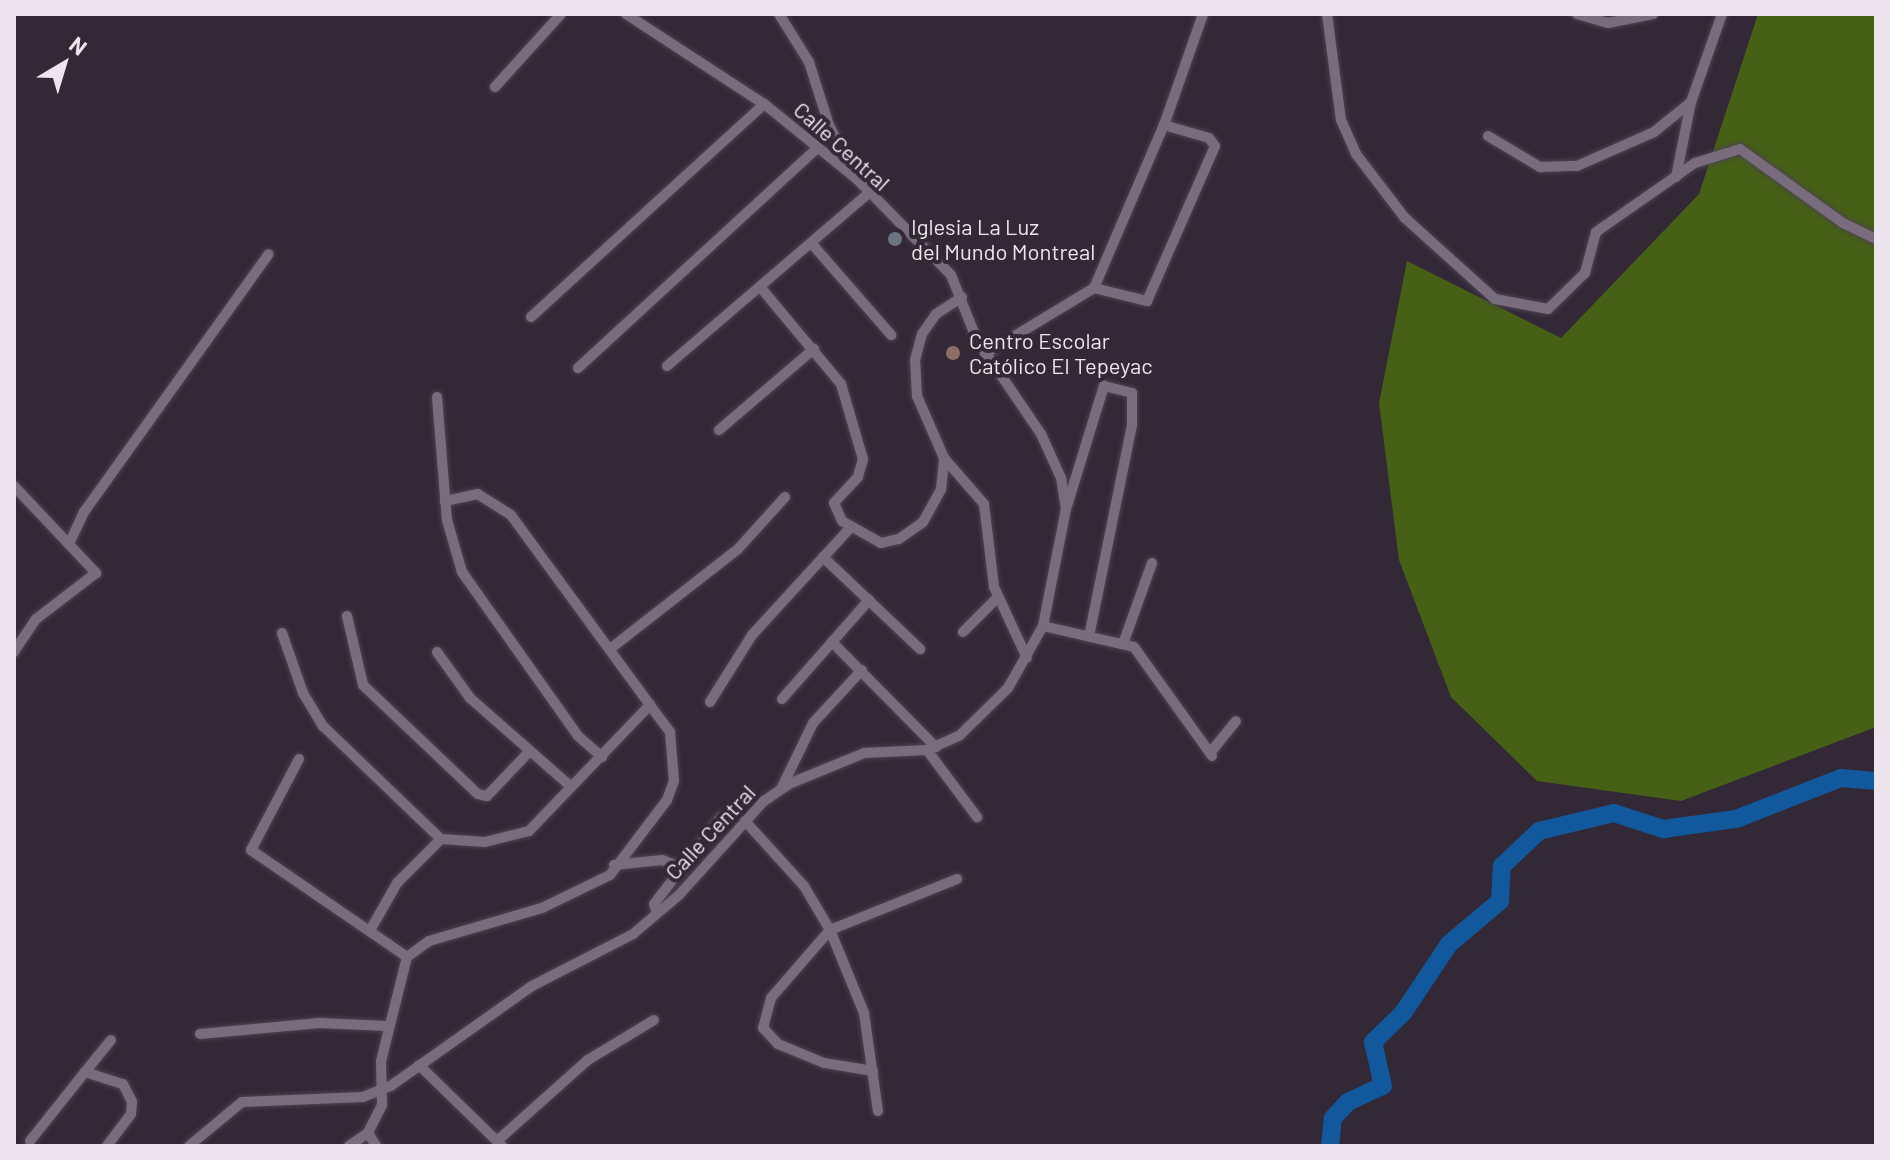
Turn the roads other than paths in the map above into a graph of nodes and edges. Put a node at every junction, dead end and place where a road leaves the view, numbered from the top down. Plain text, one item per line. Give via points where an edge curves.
1 (561, 14) edge
2 (626, 14) edge
3 (779, 14) edge
4 (1203, 14) edge
5 (1327, 14) edge
6 (1577, 14) edge
7 (1653, 14) edge
8 (1722, 14) edge
9 (495, 87) dead end
10 (1691, 102) junction
11 (764, 104) junction
12 (1164, 125) junction
13 (1488, 136) dead end
14 (818, 147) junction
15 (1676, 177) junction
16 (858, 180) junction
17 (868, 194) junction
18 (1876, 239) edge
19 (812, 244) junction
20 (269, 254) dead end
21 (761, 288) junction
22 (1094, 288) junction
23 (962, 297) junction
24 (531, 317) dead end
25 (891, 335) dead end
26 (814, 349) junction
27 (985, 354) junction
28 (667, 366) dead end
29 (578, 368) dead end
30 (437, 397) dead end
31 (719, 430) dead end
32 (944, 458) junction
33 (14, 486) edge
34 (785, 497) dead end
35 (445, 501) junction
36 (1066, 509) junction
37 (851, 527) junction
38 (69, 544) junction
39 (823, 557) junction
40 (1152, 563) dead end
41 (998, 597) junction
42 (869, 600) junction
43 (347, 616) dead end
44 (1043, 626) junction
45 (963, 632) dead end
46 (282, 633) dead end
47 (1089, 637) junction
48 (832, 642) junction
49 (1123, 644) junction
50 (610, 649) junction
51 (920, 649) dead end
52 (14, 652) edge
53 (437, 652) dead end
54 (1027, 658) junction
55 (862, 670) junction
56 (782, 699) dead end
57 (710, 702) dead end
58 (650, 705) junction
59 (1236, 721) dead end
60 (932, 749) junction
61 (528, 753) junction
62 (602, 757) junction
63 (299, 759) dead end
64 (570, 786) junction
65 (781, 790) junction
66 (721, 817) dead end
67 (977, 817) dead end
68 (745, 821) junction
69 (441, 839) junction
70 (614, 865) junction
71 (683, 868) junction
72 (957, 879) dead end
73 (657, 913) junction
74 (372, 927) junction
75 (830, 930) junction
76 (407, 957) junction
77 (654, 1020) dead end
78 (388, 1026) junction
79 (200, 1034) dead end
80 (111, 1040) dead end
81 (419, 1065) junction
82 (873, 1071) junction
83 (85, 1072) junction
84 (377, 1091) junction
85 (878, 1111) dead end
86 (368, 1133) junction
87 (30, 1141) dead end
88 (500, 1144) edge
89 (107, 1146) edge
90 (189, 1146) edge
91 (349, 1146) edge
92 (376, 1146) edge

1 - 9 street
2 - 11 street, Calle Central
3 - 16 street via 809,62 829,125
4 - 12 street
5 - 15 street via 1341,120 1356,154 1405,218 1495,299 1548,309 1585,273 1596,232
6 - 7 street via 1608,23
8 - 10 street
10 - 13 street via 1654,132 1577,166 1540,167
10 - 15 street
11 - 14 street, Calle Central
11 - 24 street
12 - 22 street
12 - 22 street via 1209,138 1215,146 1147,301
14 - 16 street, Calle Central
14 - 29 street
15 - 18 street via 1695,163 1740,149 1843,223
16 - 17 street, Calle Central
17 - 19 street
17 - 23 street, Calle Central via 937,260
19 - 21 street
19 - 25 street
20 - 38 street via 84,512
21 - 26 street
21 - 28 street
22 - 27 street
23 - 27 street, Calle Central
23 - 32 street via 936,314 922,334 915,360 917,396
26 - 31 street
26 - 37 street via 841,384 863,459 858,477 834,503
27 - 36 street, Calle Central via 1054,459
30 - 35 street
32 - 37 street via 941,489 911,531 881,543
32 - 41 street via 984,504
33 - 38 street
34 - 50 street via 738,549
35 - 50 street via 478,494 511,515
35 - 62 street via 462,572 578,736
36 - 44 street, Calle Central
36 - 47 street via 1104,386 1132,393 1132,425
37 - 39 street
38 - 52 street via 94,567 94,579 36,619
39 - 42 street
39 - 57 street via 752,635
40 - 49 street
41 - 45 street
41 - 54 street
42 - 48 street
42 - 51 street
43 - 61 street via 363,685 478,794 487,796
44 - 47 street
44 - 54 street, Calle Central
46 - 69 street via 303,693 323,726
47 - 49 street
48 - 55 street
48 - 56 street
49 - 59 street via 1141,654 1211,754
50 - 58 street
53 - 61 street via 470,698
54 - 60 street, Calle Central via 981,719
55 - 60 street
55 - 65 street via 813,723
58 - 62 street
58 - 70 street via 670,732 674,781 667,800
60 - 65 street, Calle Central via 864,753
60 - 67 street
61 - 64 street
62 - 64 street
63 - 74 street via 251,850 293,885
64 - 69 street via 529,831 485,842
65 - 68 street, Calle Central
66 - 71 street
68 - 73 street, Calle Central
68 - 75 street via 804,886
69 - 74 street via 397,883
70 - 71 street via 662,860
70 - 76 street via 590,887 429,941
71 - 73 street via 654,904
72 - 75 street
73 - 81 street, Calle Central via 609,948 532,986
74 - 76 street
75 - 82 street via 864,1013
75 - 82 street via 780,984 763,1028 778,1044 813,1058
76 - 78 street
77 - 88 street via 588,1060
78 - 79 street via 319,1023
78 - 84 street
80 - 83 street
81 - 84 street, Calle Central
81 - 88 street
82 - 85 street
83 - 87 street
83 - 89 street via 114,1078 130,1093 131,1114
84 - 86 street via 382,1105
84 - 90 street, Calle Central via 242,1102
86 - 91 street
86 - 92 street

